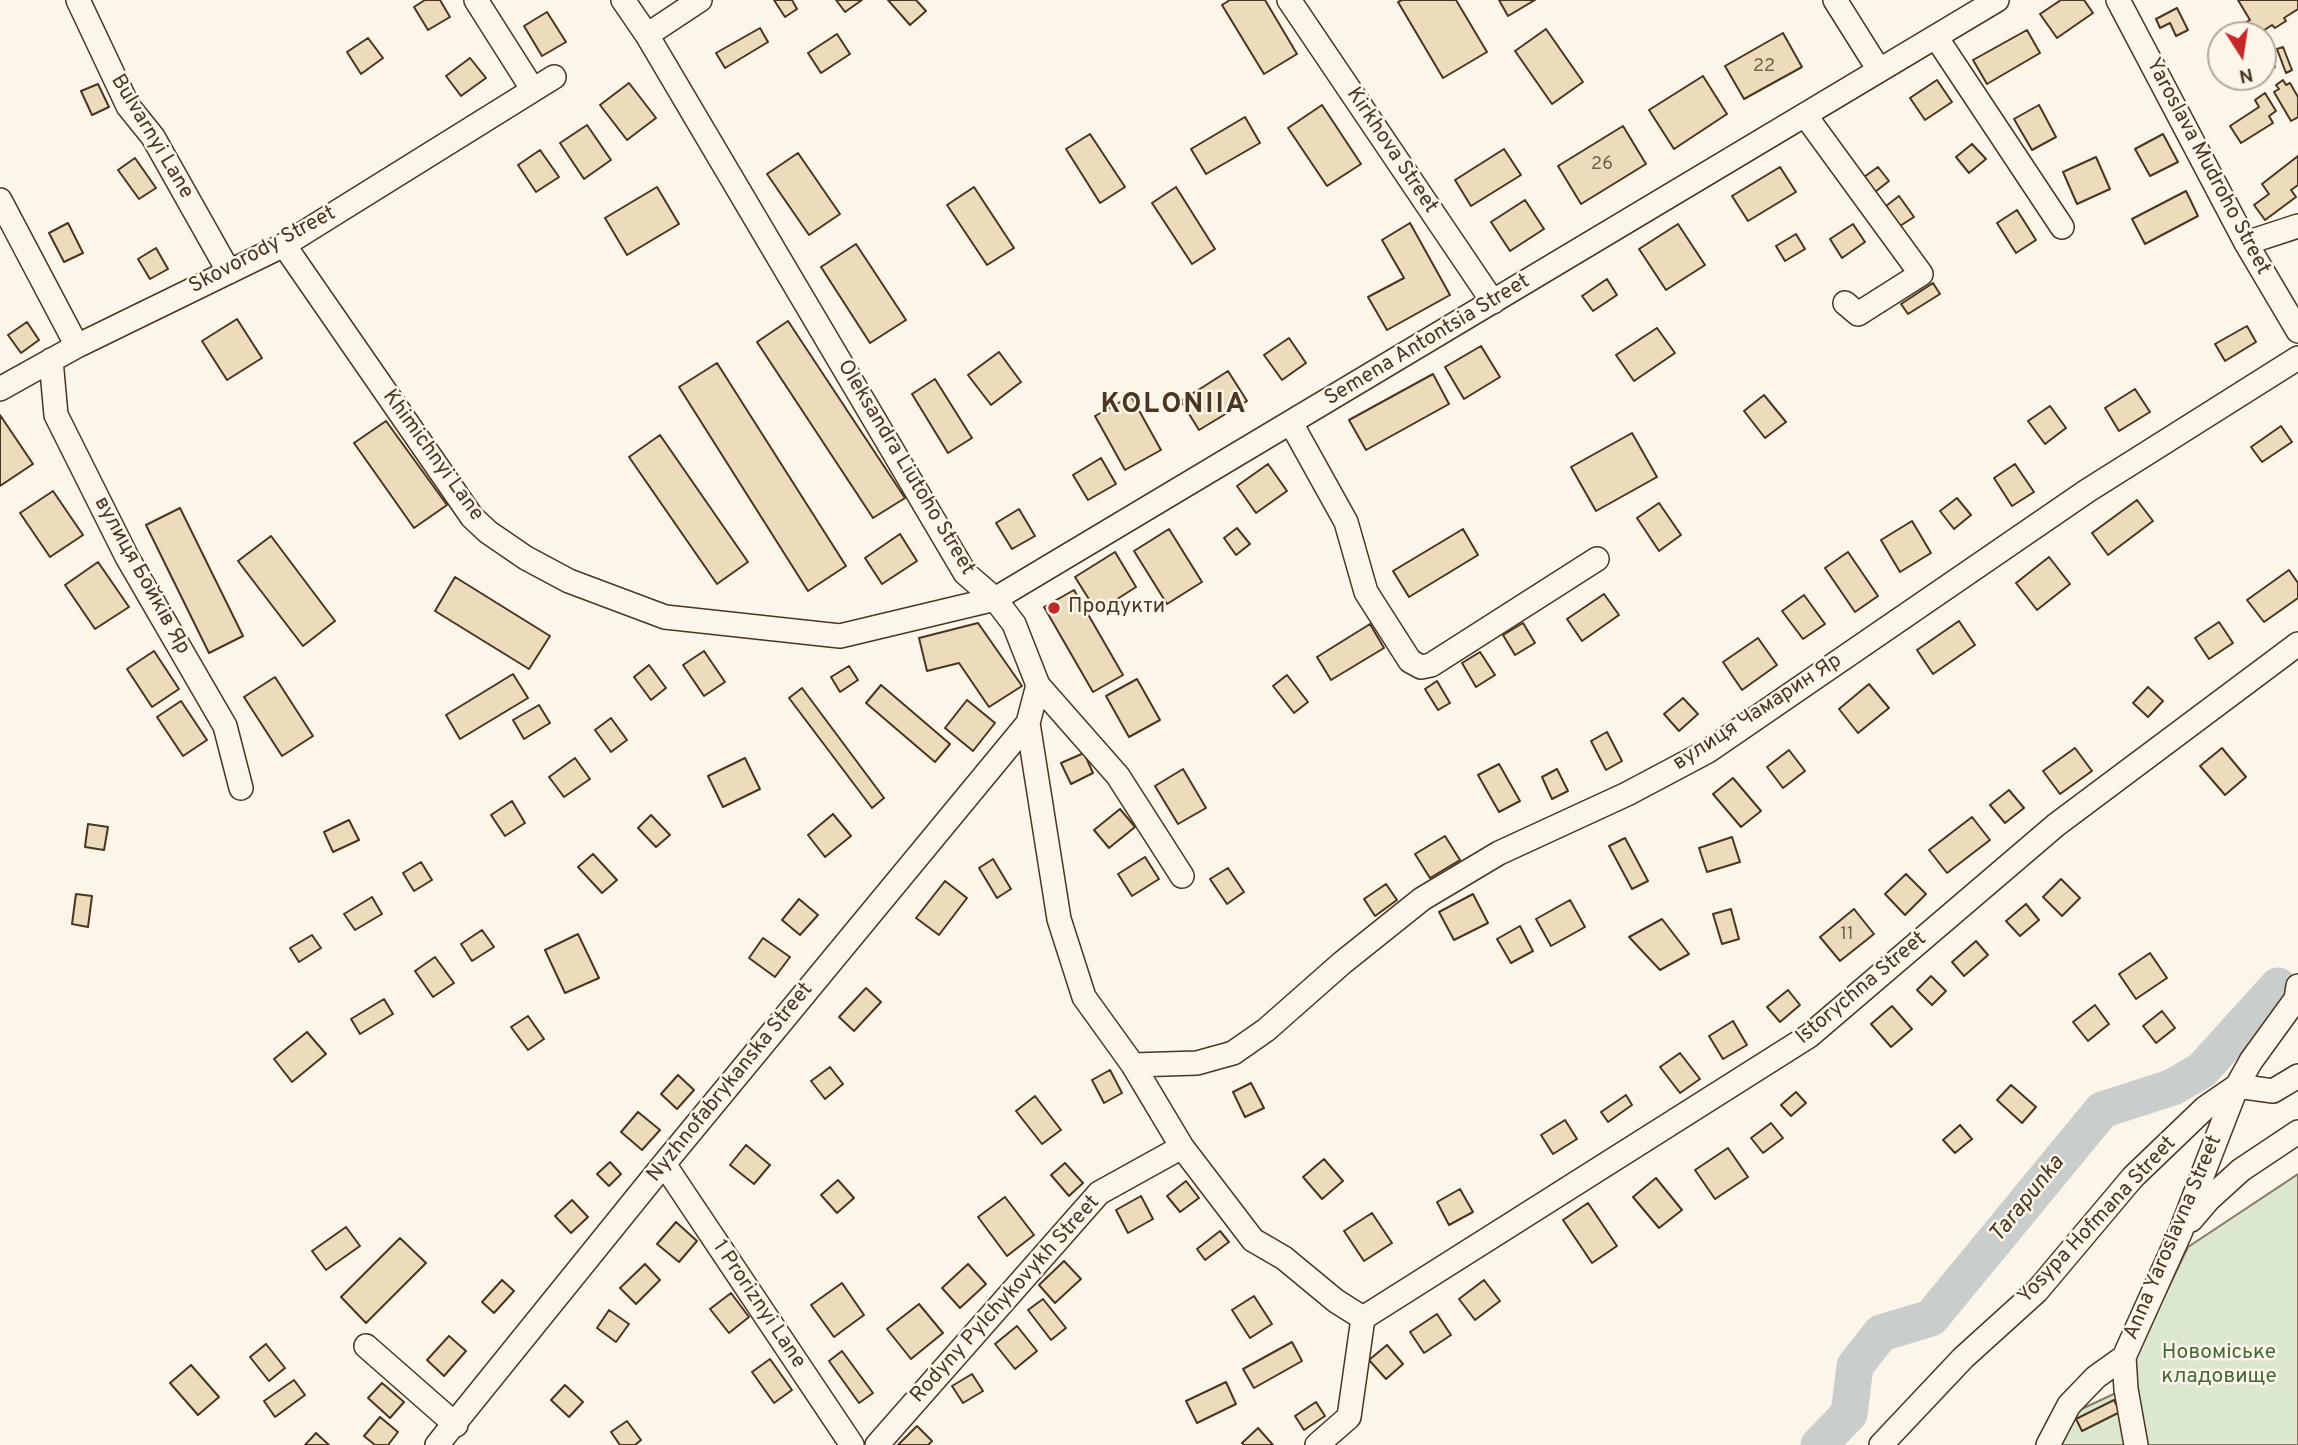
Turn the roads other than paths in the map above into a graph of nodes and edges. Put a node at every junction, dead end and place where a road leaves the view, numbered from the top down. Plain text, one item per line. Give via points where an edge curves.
1 (78, 0) edge
2 (477, 0) edge
3 (623, 0) edge
4 (700, 0) edge
5 (1289, 0) edge
6 (1835, 0) edge
7 (1997, 0) edge
8 (2118, 0) edge
9 (647, 35) junction
10 (1936, 37) junction
11 (1879, 70) junction
12 (554, 77) dead end
13 (533, 90) junction
14 (1805, 115) junction
15 (0, 200) edge
16 (2298, 226) edge
17 (2062, 228) dead end
18 (2246, 243) junction
19 (284, 245) junction
20 (229, 272) junction
21 (1493, 302) junction
22 (1845, 303) dead end
23 (2298, 331) edge
24 (77, 346) junction
25 (2298, 358) edge
26 (51, 360) junction
27 (0, 389) edge
28 (1291, 423) junction
29 (1597, 559) dead end
30 (995, 600) junction
31 (840, 636) joint
32 (2298, 644) edge
33 (1038, 685) junction
34 (1028, 723) junction
35 (241, 788) dead end
36 (1182, 876) dead end
37 (2298, 986) edge
38 (1133, 1065) junction
39 (2298, 1076) edge
40 (2236, 1086) junction
41 (2298, 1132) edge
42 (1182, 1147) junction
43 (664, 1164) junction
44 (2180, 1233) junction
45 (1363, 1318) junction
46 (366, 1346) dead end
47 (2124, 1357) junction
48 (456, 1425) junction
49 (437, 1445) edge
50 (852, 1445) edge
51 (877, 1445) edge
52 (1317, 1445) edge
53 (1881, 1445) edge
54 (2048, 1445) edge
55 (2136, 1445) edge

1 - 20 street, Bulvarnyi Lane via 128,106 153,137
2 - 13 street
3 - 9 street, Oleksandra Liutoho Street
4 - 9 street
5 - 21 street, Kirkhova Street
6 - 11 street
7 - 10 street, Semena Antontsia Street
8 - 18 street, Yaroslava Mudroho Street
9 - 30 street, Oleksandra Liutoho Street via 965,573
10 - 11 street, Semena Antontsia Street
10 - 17 street
11 - 14 street, Semena Antontsia Street
12 - 13 street, Skovorody Street
13 - 19 street, Skovorody Street
14 - 21 street, Semena Antontsia Street
14 - 22 street via 1921,274 1858,314
15 - 24 street
16 - 18 street
18 - 23 street, Yaroslava Mudroho Street
19 - 20 street, Skovorody Street
19 - 31 street, Khimichnyi Lane via 472,517 488,532 569,582 665,617
20 - 24 street, Skovorody Street
21 - 28 street, Semena Antontsia Street
24 - 26 street, Skovorody Street
25 - 38 street, вулиця Чамарин Яр via 2087,491 1708,751 1499,853 1422,899 1233,1053 1197,1063
26 - 27 street, Skovorody Street
26 - 35 street, вулиця Бойків Яр via 56,415 128,557 225,726
28 - 29 street via 1346,522 1366,592 1410,661 1421,667 1431,665
28 - 30 street, Semena Antontsia Street
30 - 31 street, Semena Antontsia Street
30 - 33 street, Oleksandra Liutoho Street via 1014,624
32 - 45 street, Istorychna Street via 2056,825 1809,1036
33 - 34 street
33 - 36 street, Oleksandra Liutoho Street via 1118,776
34 - 38 street via 1059,919 1084,997
34 - 43 street, Nyzhnofabrykanska Street
37 - 40 street, Yosypa Hofmana Street via 2296,999
38 - 42 street
39 - 40 street via 2273,1091
40 - 44 street, Anna Yaroslavna Street
40 - 53 street, Yosypa Hofmana Street via 2205,1108 2133,1177 2037,1291 1963,1358
41 - 44 street via 2241,1170
42 - 45 street via 1253,1240
42 - 51 street, Rodyny Pylchykovykh Street via 1099,1193
43 - 48 street, Nyzhnofabrykanska Street
43 - 50 street, 1 Proriznyi Lane
44 - 47 street, Anna Yaroslavna Street
45 - 52 street via 1349,1417
46 - 48 street
47 - 54 street, Anna Yaroslavna Street via 2069,1405
47 - 55 street
48 - 49 street, Nyzhnofabrykanska Street

